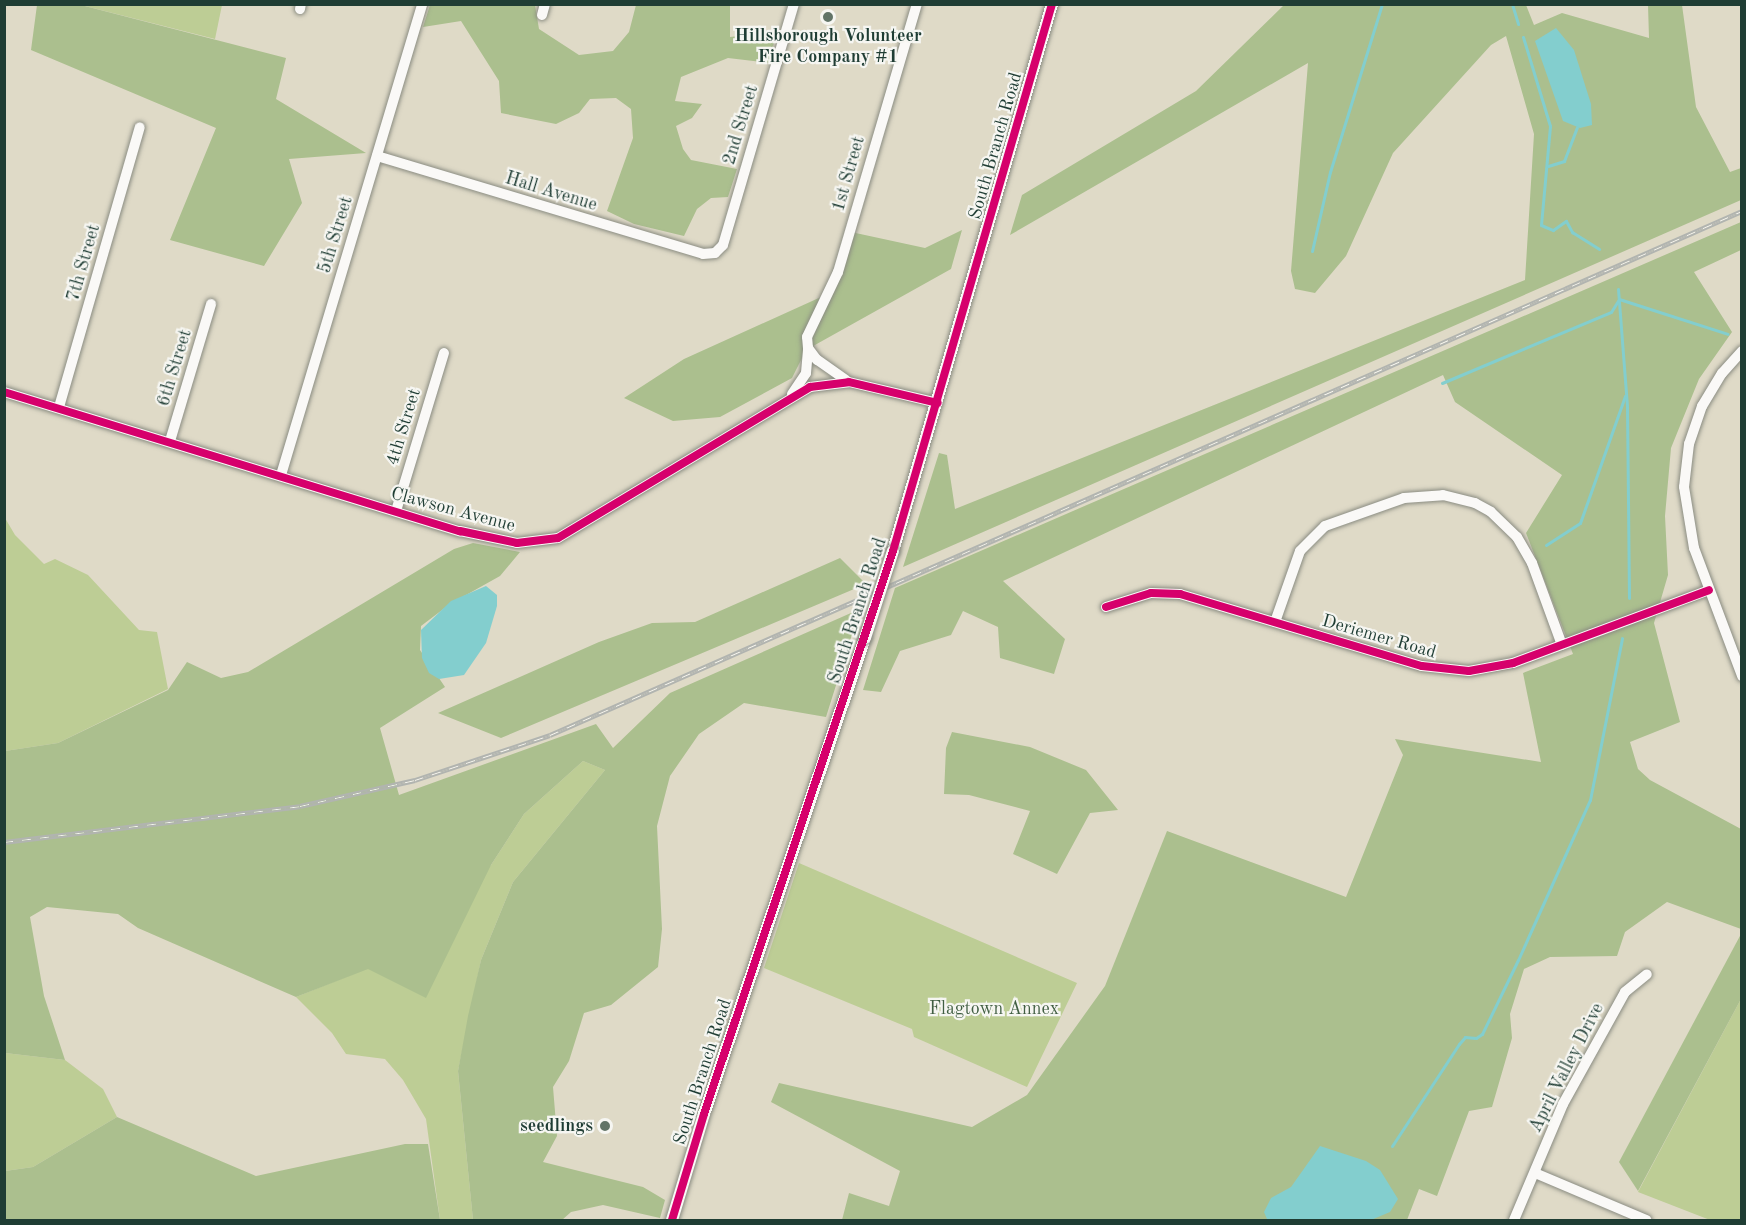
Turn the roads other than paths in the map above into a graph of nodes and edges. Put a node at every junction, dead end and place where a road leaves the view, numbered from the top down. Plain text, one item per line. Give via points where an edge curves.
1 (422, 4) edge
2 (794, 4) edge
3 (916, 4) edge
4 (1052, 4) edge
5 (140, 127) dead end
6 (377, 156) junction
7 (715, 253) joint
8 (211, 304) dead end
9 (808, 348) junction
10 (1742, 351) edge
11 (444, 352) dead end
12 (849, 382) junction
13 (4, 392) edge
14 (792, 395) junction
15 (938, 403) junction
16 (59, 407) junction
17 (170, 441) junction
18 (281, 475) junction
19 (396, 511) junction
20 (1709, 590) junction
21 (1106, 607) dead end
22 (1275, 622) junction
23 (1562, 645) junction
24 (1742, 676) edge
25 (1647, 974) dead end
26 (1535, 1173) junction
27 (672, 1221) edge
28 (1514, 1221) edge
29 (1646, 1221) edge

1 - 6 street, 5th Street
2 - 7 street, 2nd Street via 723,245
3 - 9 street, 1st Street via 838,272 809,326
4 - 15 street, South Branch Road
5 - 16 street, 7th Street
6 - 7 street, Hall Avenue via 703,254
6 - 18 street, 5th Street
8 - 17 street, 6th Street
9 - 12 street via 828,371
9 - 14 street, 1st Street via 806,373
10 - 20 street via 1702,406 1685,466 1688,527
11 - 19 street, 4th Street
12 - 14 street, Clawson Avenue via 821,384
12 - 15 street, Clawson Avenue
13 - 16 street, Clawson Avenue
14 - 19 street, Clawson Avenue via 558,538 534,543 495,540
15 - 27 street, South Branch Road, bridge via 865,638 704,1114
16 - 17 street, Clawson Avenue
17 - 18 street, Clawson Avenue
18 - 19 street, Clawson Avenue
20 - 23 street, Deriemer Road
20 - 24 street
21 - 22 street, Deriemer Road via 1166,592
22 - 23 street, Deriemer Road via 1446,671 1490,669
22 - 23 street via 1300,551 1325,526 1404,498 1443,495 1475,503 1504,522 1517,537 1532,563
25 - 26 street, April Valley Drive via 1624,992 1563,1104
26 - 28 street, April Valley Drive
26 - 29 street

